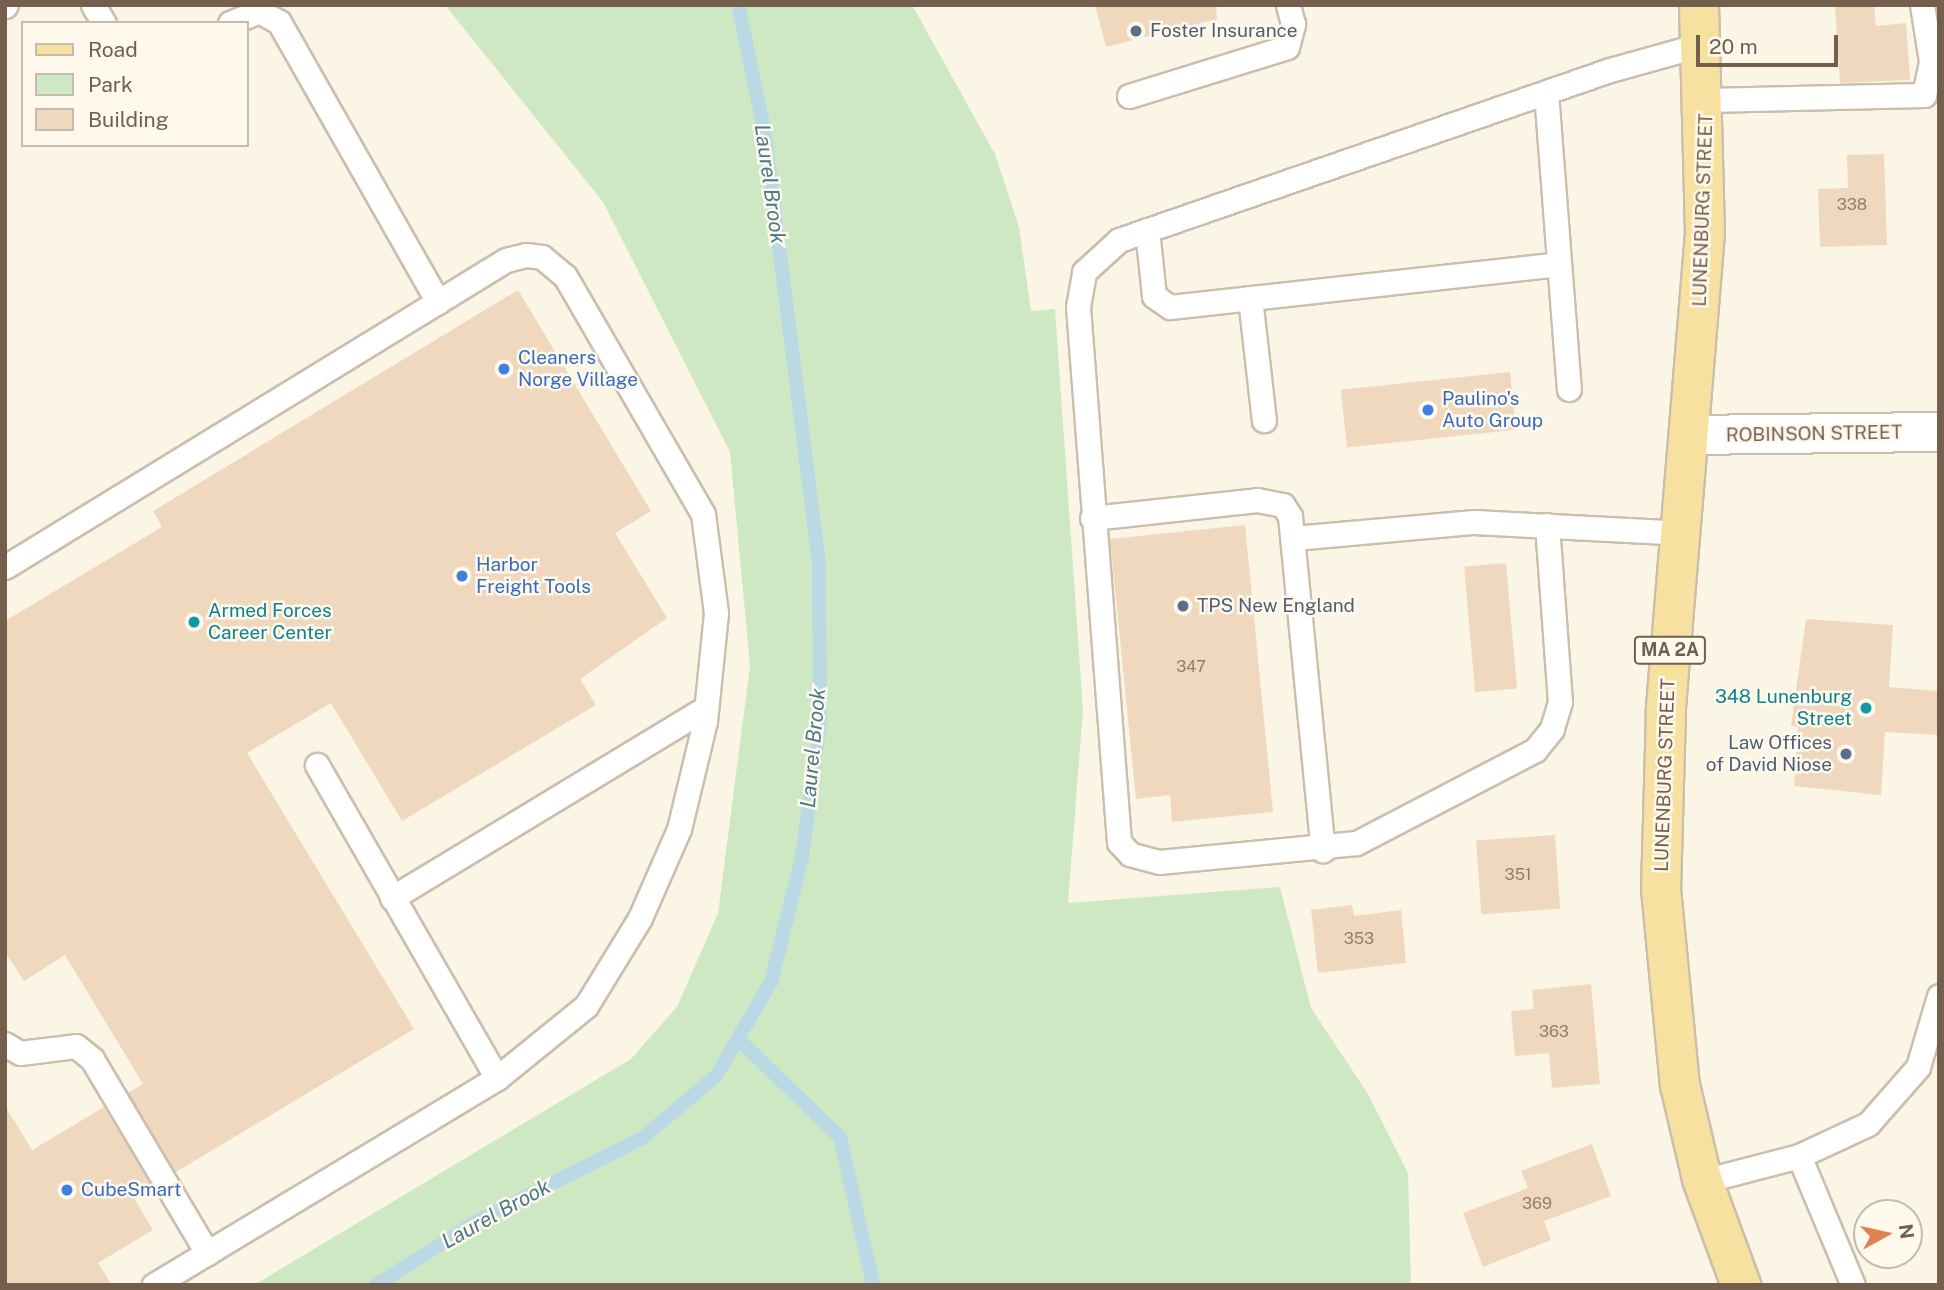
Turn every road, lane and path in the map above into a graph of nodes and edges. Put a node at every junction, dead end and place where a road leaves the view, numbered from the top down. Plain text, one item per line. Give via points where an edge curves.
1 (93, 5) edge
2 (1288, 5) edge
3 (1699, 5) edge
4 (1922, 5) edge
5 (103, 21) edge
6 (235, 21) edge
7 (1703, 44) junction
8 (1546, 92) junction
9 (1129, 96) dead end
10 (1706, 100) junction
11 (1147, 230) junction
12 (1559, 264) junction
13 (1250, 298) junction
14 (438, 302) junction
15 (1569, 389) dead end
16 (1264, 420) dead end
17 (1939, 432) edge
18 (1689, 435) junction
19 (1092, 518) junction
20 (1547, 525) junction
21 (1681, 533) junction
22 (1294, 538) junction
23 (5, 567) edge
24 (706, 708) junction
25 (317, 765) dead end
26 (1323, 850) junction
27 (392, 898) junction
28 (1939, 996) edge
29 (5, 1044) edge
30 (497, 1078) junction
31 (1799, 1156) junction
32 (1703, 1181) junction
33 (207, 1252) junction
34 (154, 1285) edge
35 (1741, 1285) edge
36 (1853, 1285) edge

1 - 5 lane
2 - 9 lane via 1293,24 1287,47
3 - 7 main road, LUNENBURG STREET / MA 2A
4 - 10 lane via 1931,61 1924,95
6 - 14 lane via 259,11 279,22
7 - 8 lane
7 - 10 main road, LUNENBURG STREET / MA 2A
8 - 11 lane
8 - 12 lane
10 - 18 main road, LUNENBURG STREET / MA 2A via 1705,233
11 - 13 lane via 1158,304
11 - 19 lane via 1099,253 1084,272 1078,307
12 - 13 lane
12 - 15 lane
13 - 16 lane
14 - 23 lane
14 - 24 lane via 526,255 542,257 565,276 703,514 716,613
17 - 18 street, ROBINSON STREET
18 - 21 main road, LUNENBURG STREET / MA 2A
19 - 22 lane via 1272,501 1290,516
19 - 26 lane via 1119,842 1130,853 1159,862
20 - 21 lane
20 - 22 lane via 1474,523
20 - 26 lane via 1560,702 1547,739 1379,834
21 - 32 main road, LUNENBURG STREET / MA 2A via 1666,712 1661,889 1673,1039
22 - 26 lane
24 - 27 lane
24 - 30 lane via 679,829 640,918 586,1006
25 - 27 lane
27 - 30 lane
28 - 31 lane via 1918,1067 1894,1099 1846,1140
29 - 33 lane via 20,1053 76,1046 92,1059
30 - 33 lane
31 - 32 lane
31 - 36 lane
32 - 35 main road, LUNENBURG STREET / MA 2A
33 - 34 lane

